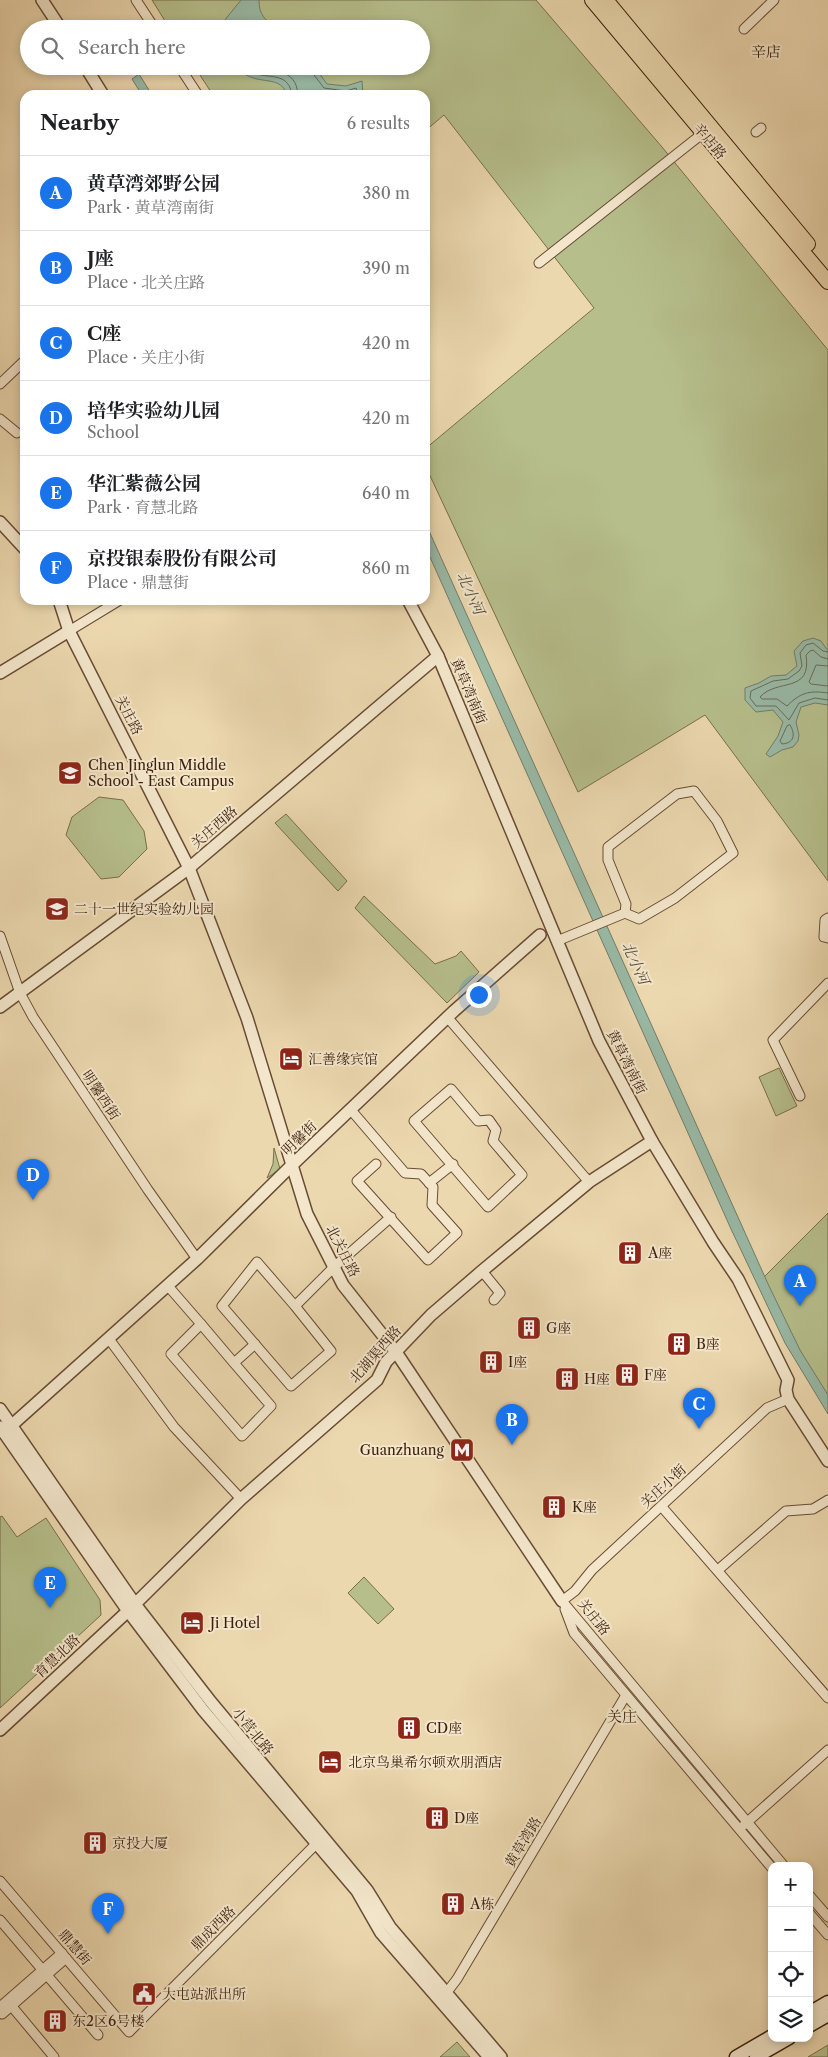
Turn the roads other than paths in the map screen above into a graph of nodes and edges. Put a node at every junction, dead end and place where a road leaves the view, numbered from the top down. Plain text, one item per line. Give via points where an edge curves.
1 (42, 0) edge
2 (136, 0) edge
3 (592, 0) edge
4 (606, 0) edge
5 (774, 0) edge
6 (55, 20) edge
7 (149, 20) edge
8 (744, 29) dead end
9 (91, 75) edge
10 (185, 75) edge
11 (100, 90) edge
12 (195, 90) edge
13 (708, 130) junction
14 (539, 263) dead end
15 (828, 267) edge
16 (828, 282) edge
17 (20, 366) edge
18 (0, 384) edge
19 (0, 419) edge
20 (17, 434) dead end
21 (0, 522) edge
22 (20, 544) edge
23 (61, 605) edge
24 (112, 605) edge
25 (411, 605) edge
26 (70, 631) junction
27 (438, 656) junction
28 (0, 673) edge
29 (189, 868) junction
30 (626, 913) junction
31 (828, 918) edge
32 (540, 935) dead end
33 (0, 936) edge
34 (828, 938) edge
35 (557, 941) junction
36 (828, 983) edge
37 (20, 993) junction
38 (0, 1007) edge
39 (448, 1018) junction
40 (800, 1096) dead end
41 (351, 1110) junction
42 (652, 1141) junction
43 (376, 1164) dead end
44 (453, 1164) junction
45 (292, 1165) junction
46 (589, 1182) junction
47 (429, 1183) junction
48 (390, 1217) junction
49 (197, 1259) junction
50 (334, 1267) junction
51 (482, 1271) junction
52 (168, 1286) junction
53 (494, 1300) dead end
54 (295, 1306) junction
55 (201, 1324) junction
56 (109, 1339) junction
57 (255, 1344) junction
58 (396, 1352) junction
59 (234, 1363) junction
60 (788, 1399) junction
61 (0, 1409) edge
62 (6, 1426) edge
63 (828, 1461) edge
64 (241, 1499) junction
65 (828, 1500) edge
66 (662, 1507) junction
67 (718, 1570) junction
68 (562, 1601) junction
69 (131, 1607) junction
70 (626, 1695) junction
71 (828, 1698) edge
72 (0, 1730) edge
73 (828, 1750) edge
74 (748, 1822) junction
75 (739, 1829) junction
76 (319, 1841) junction
77 (781, 1862) edge
78 (768, 1863) edge
79 (0, 1881) edge
80 (813, 1900) edge
81 (828, 1917) edge
82 (813, 1918) edge
83 (0, 1920) edge
84 (828, 1935) edge
85 (64, 1956) junction
86 (45, 1972) junction
87 (443, 1997) junction
88 (828, 2002) edge
89 (3, 2010) edge
90 (813, 2011) edge
91 (828, 2015) edge
92 (813, 2024) edge
93 (129, 2032) joint
94 (98, 2035) dead end
95 (768, 2038) edge
96 (781, 2042) edge
97 (54, 2057) edge
98 (489, 2057) edge
99 (501, 2057) edge
100 (736, 2057) edge
101 (756, 2057) edge

1 - 6 street
2 - 7 street
3 - 13 main road, 辛店路
4 - 13 main road, 辛店路
5 - 8 street
9 - 11 street
10 - 12 street
13 - 14 street
13 - 15 main road, 辛店路
13 - 16 main road, 辛店路
17 - 18 street
19 - 20 street
21 - 22 street
23 - 26 street, 关庄路
24 - 26 street
25 - 27 street, 黄草湾南街
26 - 28 street
26 - 29 street, 关庄路
27 - 29 street, 关庄西路
27 - 35 street, 黄草湾南街
29 - 37 street, 关庄西路
29 - 45 street, 北关庄路 via 247,1018
30 - 30 street via 626,904 608,860 608,848 678,794 694,791 717,821 733,853 675,898 639,919
30 - 35 street
31 - 34 street via 824,920 824,937
32 - 39 street, 明馨街
33 - 37 street, 明馨西街
35 - 42 street, 黄草湾南街 via 599,1041
36 - 40 street via 773,1040
37 - 38 street, 关庄西路
37 - 49 street, 明馨西街 via 148,1190
39 - 41 street, 明馨街
39 - 46 street
41 - 45 street, 明馨街
41 - 47 street via 405,1174 421,1174
42 - 46 street, 北湖渠西路
42 - 60 street, 黄草湾南街 via 738,1279 788,1380
43 - 48 street via 357,1181
44 - 44 street via 488,1207 522,1175 493,1140 496,1130 489,1120 478,1121 451,1089 414,1121
44 - 47 street
45 - 49 street, 明馨街
45 - 50 street, 北关庄路 via 308,1214
46 - 51 street, 北湖渠西路
47 - 48 street via 432,1205 457,1233 428,1260
48 - 50 street
49 - 52 street, 明馨街
50 - 54 street
50 - 58 street, 北关庄路 via 343,1285
51 - 53 street via 500,1293
51 - 58 street, 北湖渠西路 via 431,1315
52 - 55 street
52 - 56 street, 明馨街
54 - 57 street via 257,1262 222,1306
54 - 57 street via 331,1351 291,1386
55 - 59 street
55 - 59 street via 172,1354 242,1436 271,1406
56 - 62 street, 明馨街
56 - 64 street via 174,1427
57 - 59 street
58 - 64 street, 北湖渠西路 via 386,1362 377,1380
58 - 68 street, 北关庄路
60 - 63 street, 黄草湾南街
60 - 66 street, 关庄小街 via 767,1408
61 - 62 street, 小营北路
62 - 69 street, 小营北路
64 - 69 street, 北湖渠西路
65 - 67 street via 813,1510 786,1512
66 - 67 street
66 - 68 street, 关庄小街
67 - 71 street
68 - 70 street, 关庄路 via 574,1633
68 - 74 street, 关庄路
69 - 72 street, 育慧北路
69 - 76 street, 小营北路
70 - 75 street, 关庄路
70 - 87 street, 黄草湾路 via 458,1979
73 - 74 street
74 - 75 street
74 - 77 street, 关庄路
75 - 78 street, 关庄路
76 - 87 street, 小营北路 via 357,1891 381,1932
76 - 93 street, 鼎成西路
79 - 85 street, 鼎慧街
80 - 81 street
82 - 84 street
83 - 86 street
85 - 86 street
85 - 93 street, 鼎慧街
86 - 89 street
86 - 94 street
87 - 98 street, 小营北路
87 - 99 street, 小营北路
88 - 90 main road
89 - 97 street
91 - 92 main road
95 - 100 main road
96 - 101 main road

